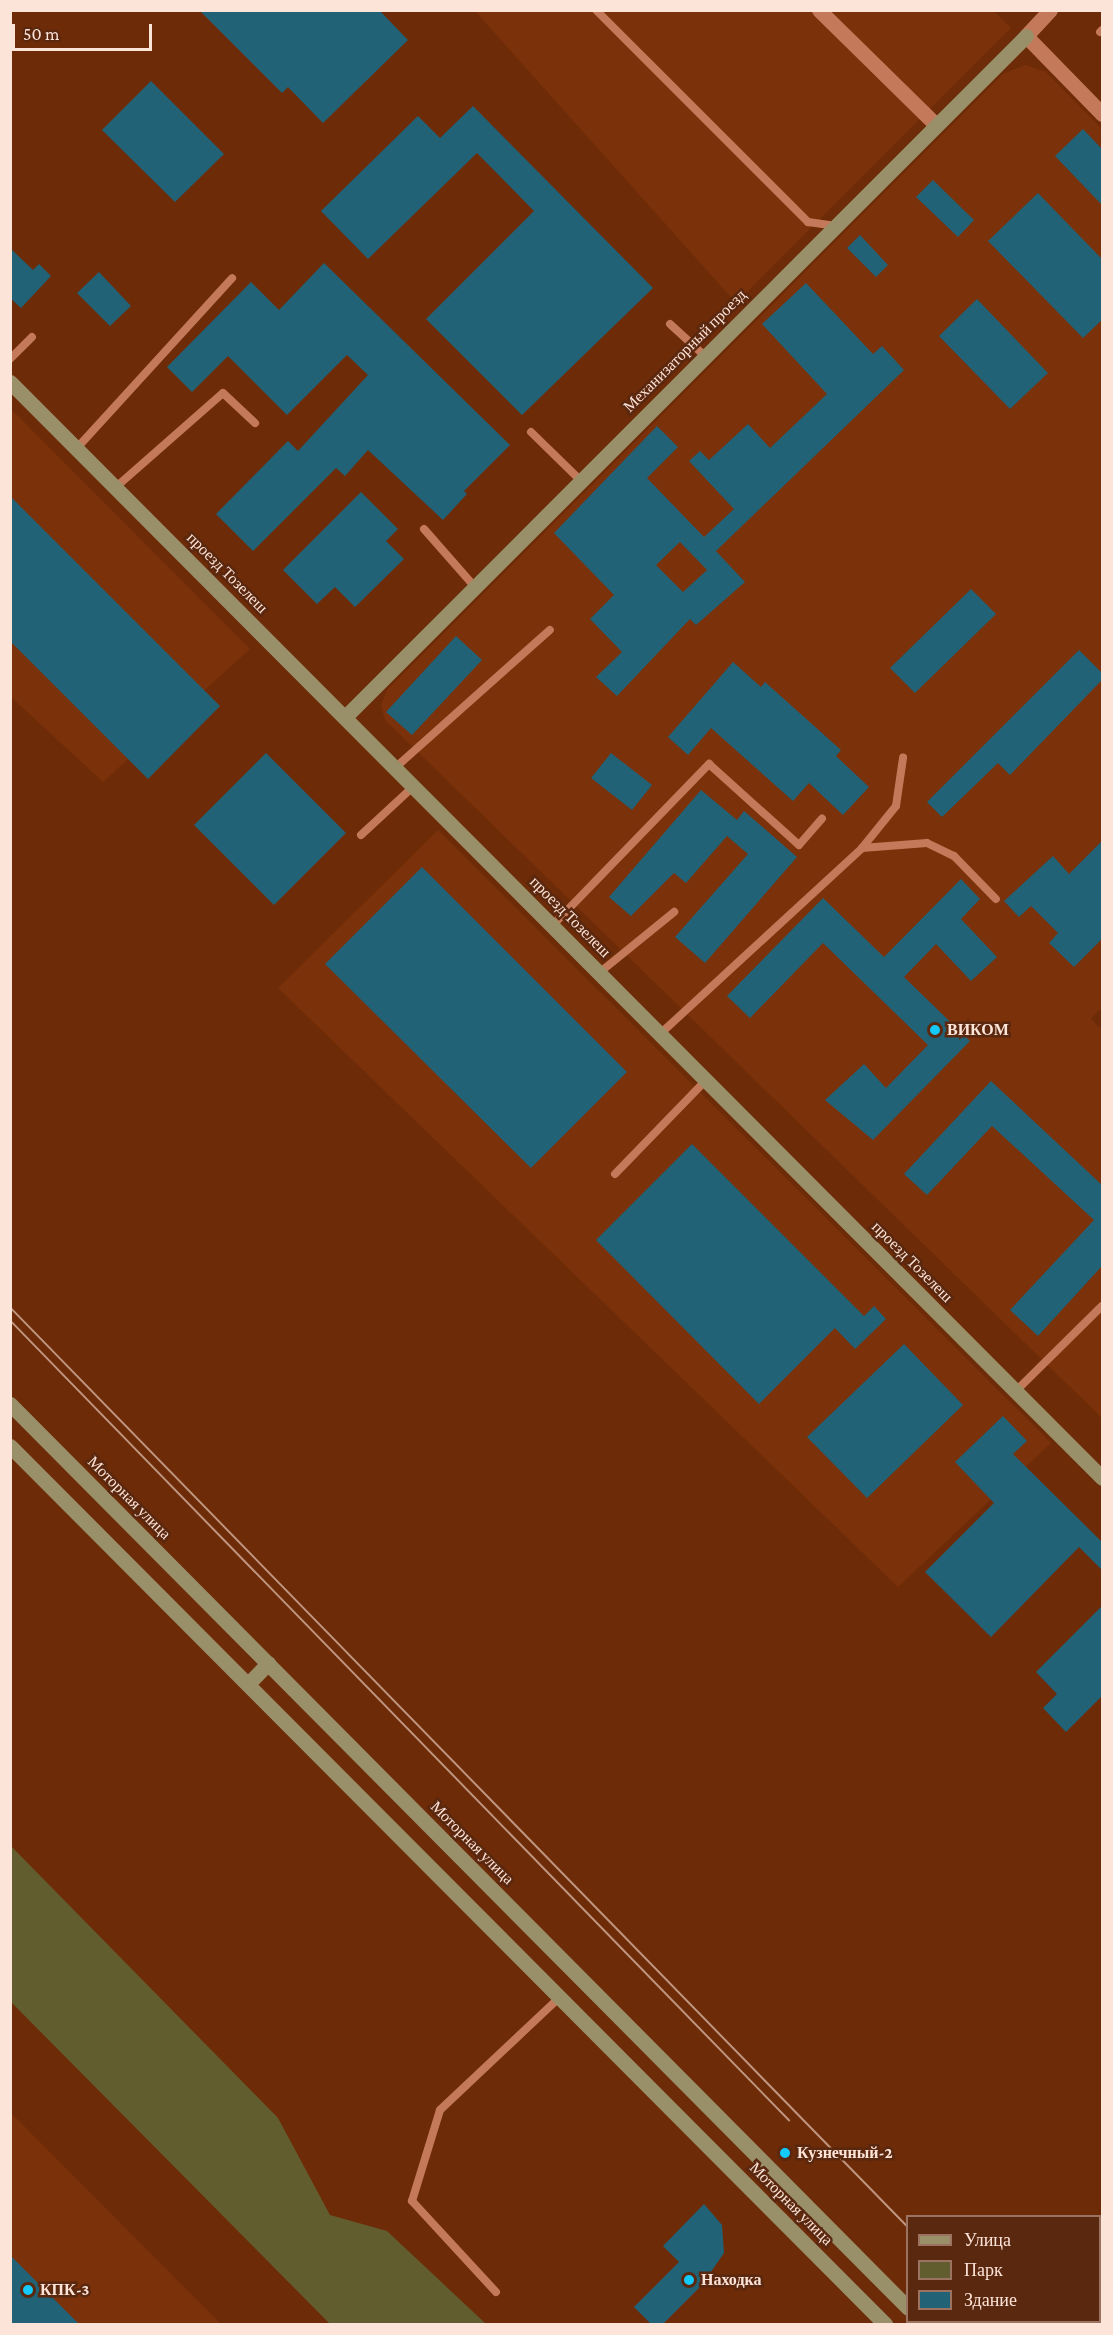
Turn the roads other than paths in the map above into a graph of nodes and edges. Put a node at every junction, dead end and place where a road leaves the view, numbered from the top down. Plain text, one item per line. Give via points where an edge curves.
1 (596, 10) edge
2 (819, 10) edge
3 (1050, 10) edge
4 (1026, 36) junction
5 (1102, 114) edge
6 (936, 125) junction
7 (836, 226) junction
8 (232, 278) dead end
9 (670, 324) dead end
10 (32, 337) dead end
11 (705, 357) junction
12 (10, 358) edge
13 (10, 382) edge
14 (255, 423) dead end
15 (531, 432) dead end
16 (77, 448) junction
17 (581, 481) junction
18 (116, 487) junction
19 (424, 529) dead end
20 (475, 587) junction
21 (550, 630) dead end
22 (345, 717) junction
23 (903, 758) dead end
24 (396, 767) junction
25 (414, 786) junction
26 (822, 819) dead end
27 (361, 835) dead end
28 (862, 848) junction
29 (996, 899) dead end
30 (674, 912) dead end
31 (552, 926) junction
32 (599, 973) junction
33 (660, 1034) junction
34 (706, 1080) junction
35 (615, 1174) dead end
36 (1102, 1306) edge
37 (1016, 1391) junction
38 (10, 1404) edge
39 (10, 1446) edge
40 (1102, 1478) edge
41 (268, 1663) junction
42 (248, 1684) junction
43 (560, 1997) junction
44 (496, 2292) dead end
45 (906, 2306) edge
46 (885, 2325) edge

1 - 7 lane via 808,222
2 - 6 street
3 - 4 street, Механизаторный проезд
4 - 5 street
4 - 6 street, Механизаторный проезд
6 - 7 street, Механизаторный проезд
7 - 11 street, Механизаторный проезд
8 - 16 lane
9 - 11 lane
10 - 12 lane
11 - 17 street, Механизаторный проезд
13 - 16 street, проезд Тозелеш
14 - 18 lane via 223,393
15 - 17 lane
16 - 18 street, проезд Тозелеш
17 - 20 street, Механизаторный проезд
18 - 22 street, проезд Тозелеш
19 - 20 lane
20 - 22 street, Механизаторный проезд
21 - 24 lane
22 - 24 street, проезд Тозелеш
23 - 28 lane via 896,806
24 - 25 street, проезд Тозелеш
25 - 27 lane
25 - 31 street, проезд Тозелеш
26 - 31 lane via 799,845 709,764
28 - 29 lane via 927,843 954,856
28 - 33 lane
30 - 32 lane
31 - 32 street, проезд Тозелеш
32 - 33 street, проезд Тозелеш
33 - 34 street, проезд Тозелеш
34 - 35 lane
34 - 37 street, проезд Тозелеш
36 - 37 lane
37 - 40 street, проезд Тозелеш
38 - 41 street, Моторная улица
39 - 42 street, Моторная улица
41 - 42 street
41 - 45 street, Моторная улица
42 - 43 street, Моторная улица
43 - 44 lane via 440,2110 412,2201
43 - 46 street, Моторная улица

